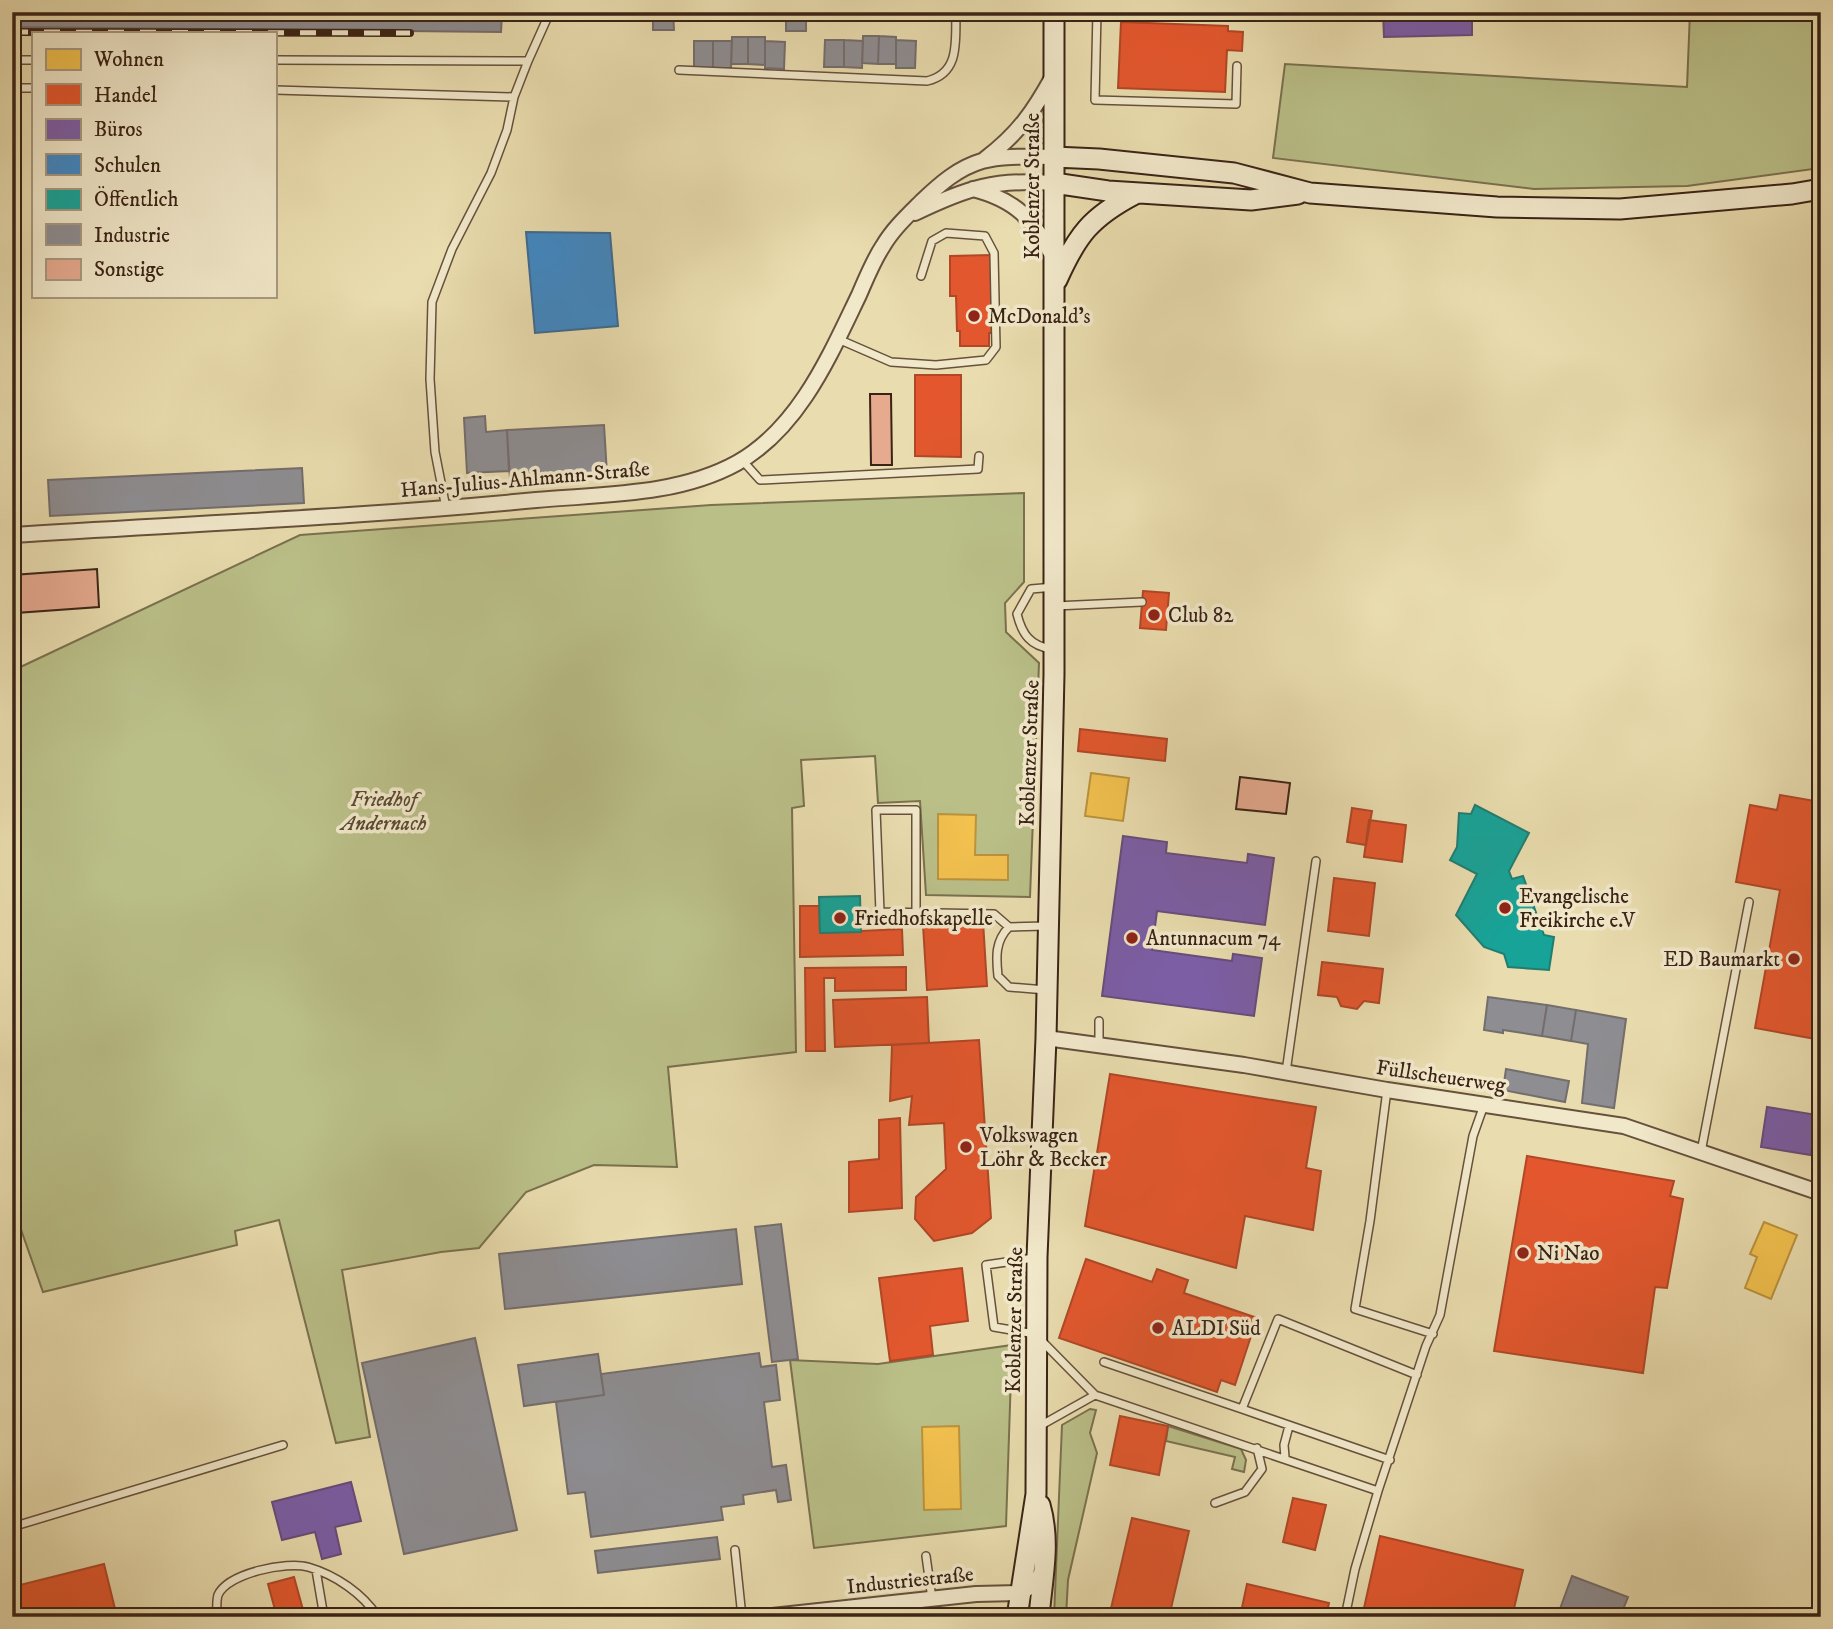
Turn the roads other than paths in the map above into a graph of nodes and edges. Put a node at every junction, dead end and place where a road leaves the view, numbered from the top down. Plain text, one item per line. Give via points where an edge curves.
1 (550, 12) edge
2 (956, 12) edge
3 (1055, 12) edge
4 (1097, 12) edge
5 (12, 60) edge
6 (32, 60) edge
7 (276, 60) edge
8 (528, 61) junction
9 (1237, 66) dead end
10 (680, 70) dead end
11 (1054, 75) junction
12 (12, 88) edge
13 (32, 88) edge
14 (276, 90) edge
15 (514, 97) junction
16 (1054, 157) junction
17 (983, 161) junction
18 (1054, 183) junction
19 (972, 189) junction
20 (1821, 189) edge
21 (1136, 193) junction
22 (1310, 193) junction
23 (905, 218) junction
24 (1055, 260) junction
25 (921, 276) dead end
26 (1055, 284) junction
27 (838, 338) junction
28 (979, 456) dead end
29 (743, 460) junction
30 (446, 509) junction
31 (12, 535) edge
32 (1055, 597) junction
33 (1142, 602) dead end
34 (1054, 650) junction
35 (1316, 861) dead end
36 (1749, 902) dead end
37 (916, 913) junction
38 (1047, 926) junction
39 (1009, 927) junction
40 (1047, 990) junction
41 (1100, 1021) dead end
42 (1046, 1038) junction
43 (1099, 1045) junction
44 (1286, 1073) junction
45 (1387, 1090) junction
46 (1485, 1104) junction
47 (1700, 1154) junction
48 (1821, 1193) edge
49 (1037, 1257) junction
50 (1035, 1334) junction
51 (1433, 1334) junction
52 (1104, 1363) dead end
53 (1417, 1375) junction
54 (1095, 1395) junction
55 (1242, 1409) junction
56 (1289, 1426) junction
57 (1035, 1429) junction
58 (283, 1444) dead end
59 (1257, 1448) junction
60 (1284, 1457) junction
61 (1390, 1460) junction
62 (1378, 1491) junction
63 (1036, 1494) junction
64 (1215, 1503) dead end
65 (12, 1527) edge
66 (735, 1550) dead end
67 (926, 1556) dead end
68 (1046, 1567) junction
69 (316, 1570) junction
70 (1020, 1593) junction
71 (932, 1599) junction
72 (857, 1612) edge
73 (217, 1617) edge
74 (324, 1617) edge
75 (379, 1617) edge
76 (742, 1617) edge
77 (763, 1617) edge
78 (1017, 1617) edge
79 (1037, 1617) edge
80 (1345, 1617) edge

1 - 8 lane
2 - 10 lane via 954,56 939,78 927,81
3 - 11 street, Koblenzer Straße
4 - 9 lane via 1095,100 1236,104
5 - 6 lane
7 - 8 lane
8 - 15 lane
11 - 16 street, Koblenzer Straße
11 - 17 street, Hans-Julius-Ahlmann-Straße via 1025,123
12 - 13 lane
14 - 15 lane
15 - 30 lane via 491,173 452,249 432,302 430,379 435,452
16 - 17 street, Hans-Julius-Ahlmann-Straße
16 - 18 street, Koblenzer Straße
16 - 22 street via 1234,173
17 - 23 street, Hans-Julius-Ahlmann-Straße via 943,181
18 - 19 street, Hans-Julius-Ahlmann-Straße via 1008,181
18 - 21 street
18 - 24 street, Koblenzer Straße
19 - 23 street, Hans-Julius-Ahlmann-Straße
19 - 24 street via 1025,213
20 - 22 street via 1620,209 1497,207
21 - 22 street via 1251,200
21 - 26 street via 1089,225
23 - 27 street, Hans-Julius-Ahlmann-Straße via 876,257
24 - 26 street, Koblenzer Straße
25 - 27 lane via 932,241 946,233 985,236 994,253 996,347 986,360 936,365 891,362
26 - 32 street, Koblenzer Straße
27 - 29 street, Hans-Julius-Ahlmann-Straße via 791,415
28 - 29 lane via 978,469 760,480
29 - 30 street, Hans-Julius-Ahlmann-Straße via 700,480 660,488
30 - 31 street, Hans-Julius-Ahlmann-Straße
32 - 33 lane
32 - 34 street, Koblenzer Straße
32 - 34 lane via 1031,589 1017,614 1023,634
34 - 38 street, Koblenzer Straße
35 - 44 lane
36 - 47 lane
37 - 37 lane via 880,912 876,810 916,810
37 - 39 lane via 993,914
38 - 39 lane
38 - 40 street, Koblenzer Straße
39 - 40 lane via 996,951 998,976 1009,987
40 - 42 street, Koblenzer Straße
41 - 43 lane
42 - 43 street, Füllscheuerweg
42 - 49 street, Koblenzer Straße
43 - 44 street, Füllscheuerweg
44 - 45 street, Füllscheuerweg
45 - 46 street, Füllscheuerweg
45 - 51 lane via 1354,1309
46 - 47 street, Füllscheuerweg via 1625,1126
46 - 51 lane via 1473,1136
47 - 48 street, Füllscheuerweg
49 - 50 street, Koblenzer Straße
49 - 50 lane via 986,1265 994,1327
50 - 54 lane
50 - 57 street, Koblenzer Straße
51 - 53 lane
52 - 55 lane
53 - 55 lane via 1278,1319
53 - 61 lane
54 - 57 lane
54 - 59 lane
55 - 56 lane
56 - 60 lane
56 - 61 lane
57 - 63 street, Koblenzer Straße
58 - 65 lane
59 - 60 lane
59 - 64 lane via 1262,1469 1245,1492
60 - 62 lane
61 - 62 lane
62 - 80 lane
63 - 68 street, Koblenzer Straße via 1044,1524
63 - 70 street, Koblenzer Straße
66 - 76 lane
67 - 71 lane
68 - 70 street via 1032,1586
68 - 79 street, Koblenzer Straße
69 - 73 lane via 282,1566 240,1577 219,1595
69 - 74 lane
69 - 75 lane via 346,1585
70 - 71 street, Industriestraße
70 - 78 street, Koblenzer Straße
70 - 79 street
71 - 72 street, Industriestraße
72 - 77 street, Industriestraße

